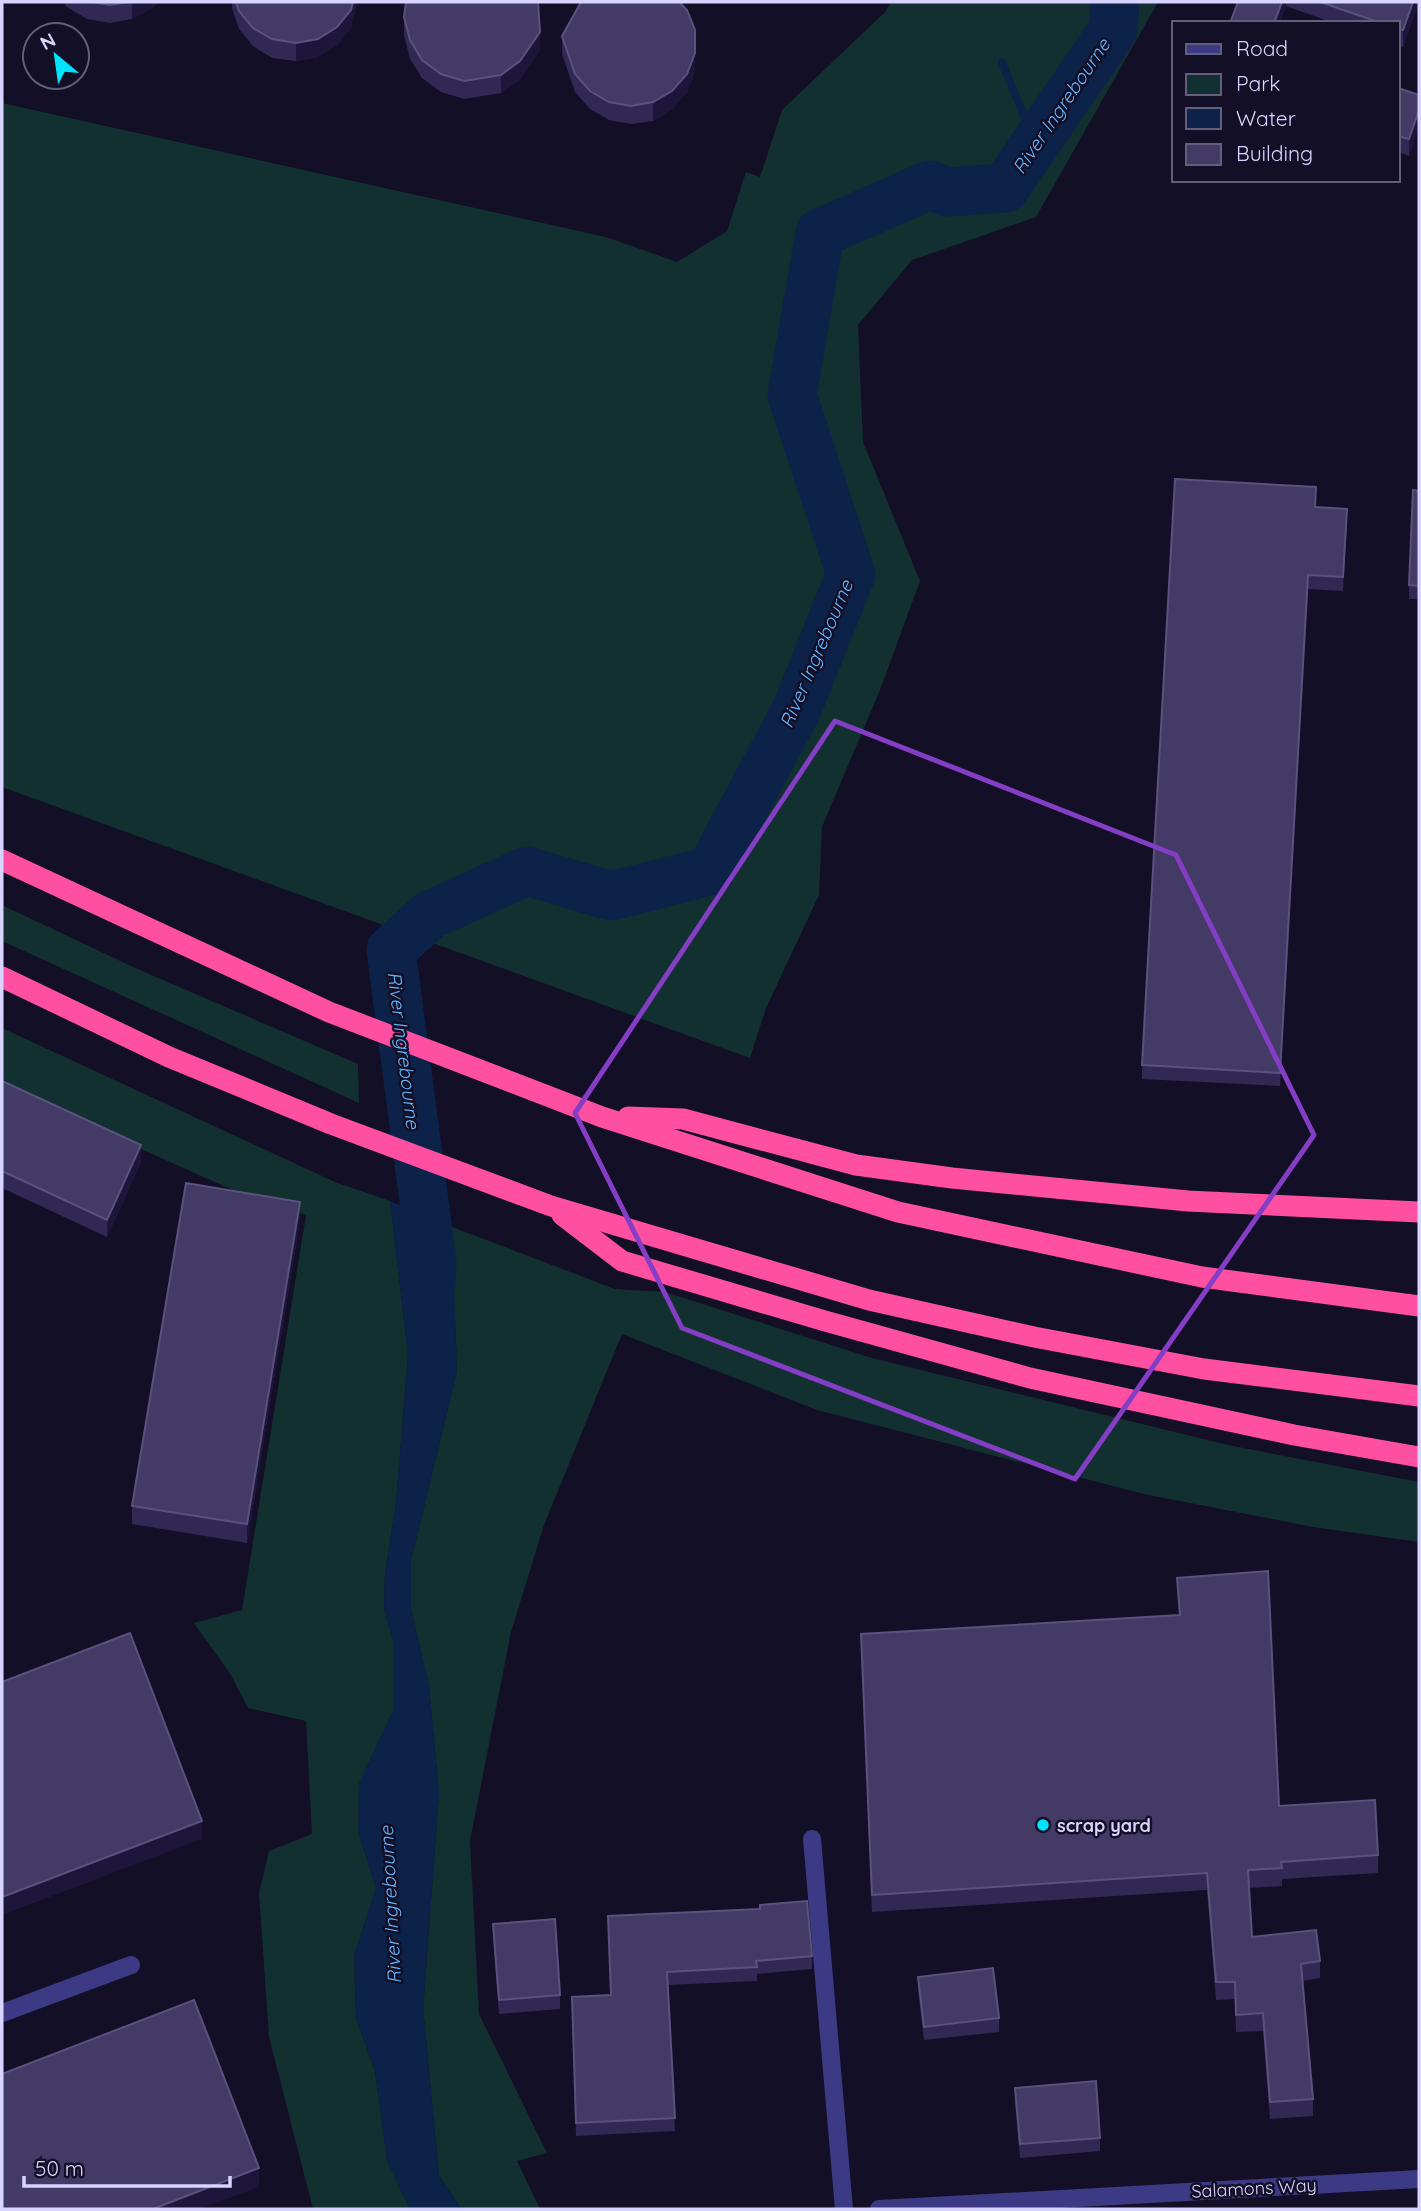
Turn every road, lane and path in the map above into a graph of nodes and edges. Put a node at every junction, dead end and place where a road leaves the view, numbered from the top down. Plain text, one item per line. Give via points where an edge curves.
1 (2, 860) edge
2 (2, 977) edge
3 (602, 1116) junction
4 (551, 1206) junction
5 (1419, 1212) edge
6 (1419, 1306) edge
7 (1419, 1396) edge
8 (1419, 1457) edge
9 (812, 1839) dead end
10 (131, 1965) dead end
11 (2, 2014) edge
12 (1419, 2179) edge
13 (844, 2209) edge
14 (879, 2209) edge

1 - 3 highway via 329,1012
2 - 4 highway via 169,1057 331,1124
3 - 5 highway via 682,1119 856,1165 965,1180 1188,1201
3 - 6 highway via 898,1212 1202,1277
4 - 7 highway via 869,1300 1034,1337 1204,1369
4 - 8 highway via 622,1261 825,1321 1030,1378
9 - 13 street
10 - 11 street
12 - 14 street, Salamons Way

